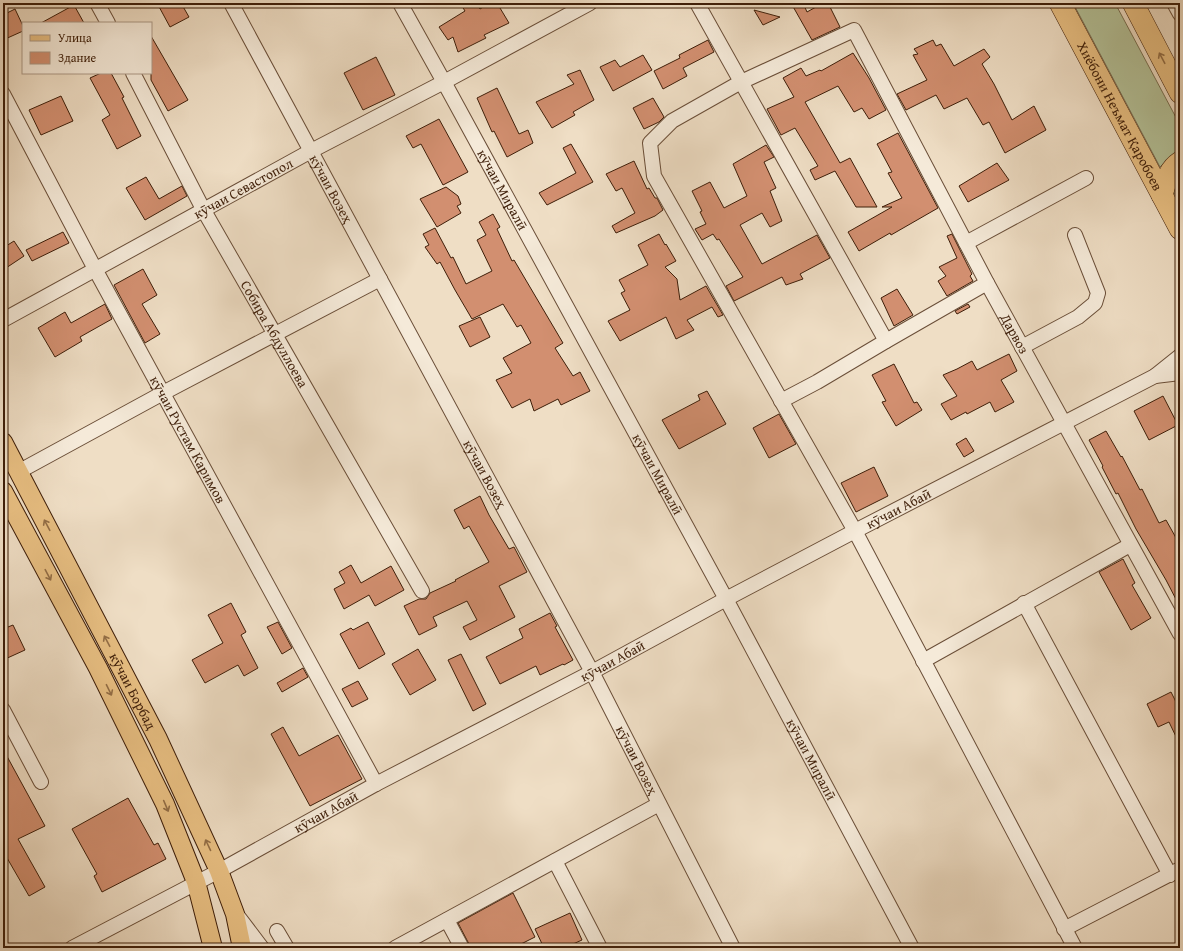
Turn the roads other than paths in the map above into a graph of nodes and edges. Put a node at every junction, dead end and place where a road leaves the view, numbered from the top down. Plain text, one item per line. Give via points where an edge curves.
1 (97, 3) edge
2 (232, 3) edge
3 (400, 3) edge
4 (590, 3) edge
5 (697, 3) edge
6 (1060, 3) edge
7 (1133, 3) edge
8 (1174, 3) edge
9 (1180, 14) edge
10 (107, 22) edge
11 (135, 74) edge
12 (444, 82) junction
13 (742, 82) junction
14 (1180, 93) edge
15 (3, 94) edge
16 (310, 151) junction
17 (1180, 162) edge
18 (1086, 178) dead end
19 (1162, 195) junction
20 (204, 208) junction
21 (1180, 229) edge
22 (1074, 235) dead end
23 (966, 244) junction
24 (95, 269) junction
25 (380, 279) junction
26 (987, 283) junction
27 (3, 320) edge
28 (275, 333) junction
29 (886, 341) junction
30 (1022, 348) junction
31 (1180, 356) edge
32 (1180, 373) edge
33 (1155, 376) junction
34 (163, 393) junction
35 (781, 400) junction
36 (1063, 423) junction
37 (3, 442) edge
38 (18, 472) junction
39 (3, 491) edge
40 (855, 531) junction
41 (1130, 545) junction
42 (422, 591) dead end
43 (726, 599) junction
44 (1024, 603) junction
45 (1180, 634) edge
46 (923, 660) junction
47 (592, 672) junction
48 (3, 710) edge
49 (41, 782) dead end
50 (376, 784) junction
51 (659, 804) junction
52 (555, 861) junction
53 (219, 871) junction
54 (1175, 872) edge
55 (196, 882) junction
56 (235, 914) junction
57 (448, 920) junction
58 (1064, 929) junction
59 (277, 931) dead end
60 (209, 944) edge
61 (72, 948) edge
62 (242, 948) edge
63 (262, 948) edge
64 (286, 948) edge
65 (395, 948) edge
66 (462, 948) edge
67 (600, 948) edge
68 (733, 948) edge
69 (912, 948) edge
70 (1075, 948) edge

1 - 10 street
2 - 16 street, кӯчаи Возеҳ
3 - 12 street, кӯчаи Миралӣ
4 - 12 street, кӯчаи Севастопол
5 - 13 street
6 - 19 highway, Хиёбони Неъмат Қаробоев
14 -> 7 highway
8 - 9 street
11 - 20 street, Собира Абдуллоева
12 - 16 street, кӯчаи Севастопол
12 - 43 street, кӯчаи Миралӣ
13 - 23 street, Дарвоз via 854,30
13 - 29 street
13 - 35 street via 672,121 650,143 654,176
15 - 24 street, кӯчаи Рустам Каримов
16 - 20 street, кӯчаи Севастопол
16 - 25 street, кӯчаи Возеҳ
17 - 19 highway via 1168,174
18 - 23 street
19 - 21 highway, Хиёбони Неъмат Қаробоев
20 - 24 street, кӯчаи Севастопол
20 - 28 street, Собира Абдуллоева
22 - 30 street via 1098,293 1095,303 1078,317
23 - 26 street, Дарвоз
24 - 27 street, кӯчаи Севастопол
24 - 34 street, кӯчаи Рустам Каримов
25 - 28 street
25 - 47 street, кӯчаи Возеҳ
26 - 29 street
26 - 30 street, Дарвоз
28 - 34 street
28 - 42 street, Собира Абдуллоева
29 - 35 street
30 - 36 street, Дарвоз
31 - 33 street, кӯчаи Абаӣ
32 - 33 street, кӯчаи Абаӣ
33 - 36 street, кӯчаи Абаӣ
34 - 38 street
34 - 50 street, кӯчаи Рустам Каримов
35 - 40 street
36 - 40 street, кӯчаи Абаӣ
36 - 41 street, Дарвоз
37 - 38 main road, кӯчаи Борбад
53 -> 38 main road, кӯчаи Борбад via 158,739
39 -> 55 main road, кӯчаи Борбад via 98,668 165,804
40 - 43 street, кӯчаи Абаӣ
40 - 46 street
41 - 44 street
41 - 45 street, Дарвоз
43 - 47 street, кӯчаи Абаӣ
43 - 69 street, кӯчаи Миралӣ
44 - 46 street
44 - 54 street
46 - 58 street
47 - 50 street, кӯчаи Абаӣ
47 - 51 street, кӯчаи Возеҳ
48 - 49 street
50 - 53 street, кӯчаи Абаӣ
51 - 52 street
51 - 68 street, кӯчаи Возеҳ
52 - 57 street
52 - 67 street
53 - 55 street, кӯчаи Абаӣ
53 - 56 main road, кӯчаи Борбад
54 - 58 street
55 - 60 main road, кӯчаи Борбад
55 - 61 street, кӯчаи Абаӣ
56 - 62 main road, кӯчаи Борбад
56 - 63 street
57 - 65 street
57 - 66 street
58 - 70 street
59 - 64 street

